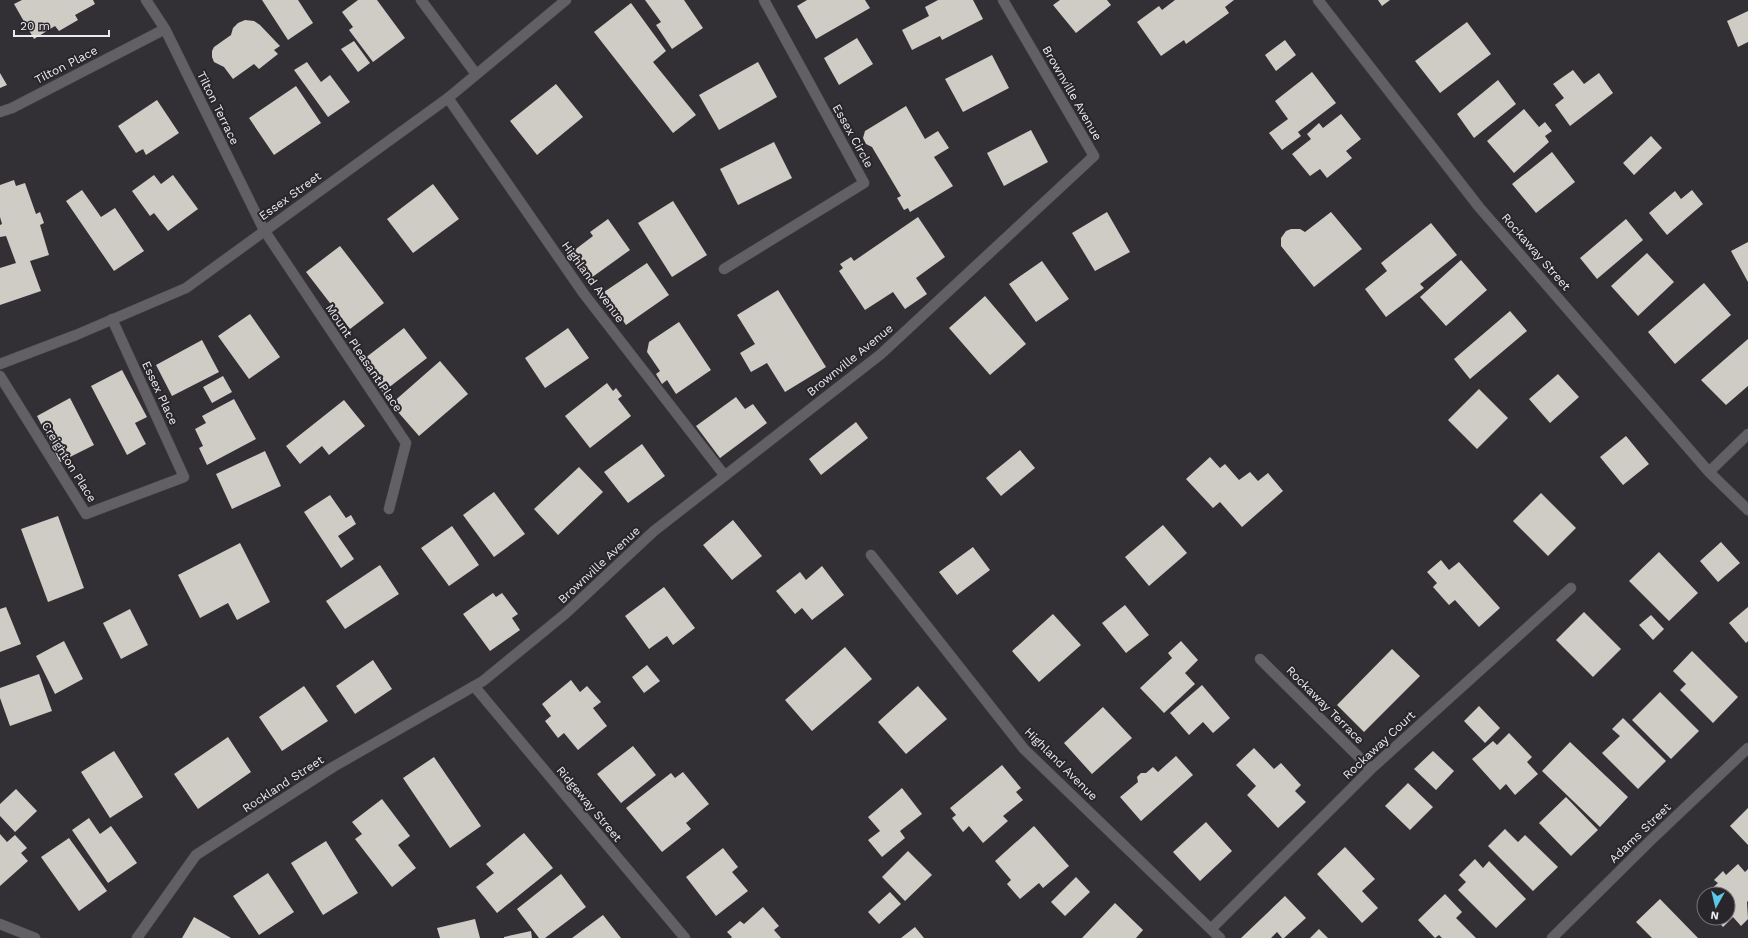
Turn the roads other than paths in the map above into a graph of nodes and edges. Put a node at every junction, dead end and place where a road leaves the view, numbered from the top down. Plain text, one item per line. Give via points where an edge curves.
1 (146, 0) edge
2 (421, 0) edge
3 (566, 0) edge
4 (764, 0) edge
5 (1003, 0) edge
6 (1318, 0) edge
7 (165, 29) junction
8 (476, 74) junction
9 (448, 98) junction
10 (0, 112) edge
11 (264, 230) junction
12 (724, 269) dead end
13 (112, 319) junction
14 (0, 364) edge
15 (0, 376) edge
16 (1748, 434) edge
17 (1708, 472) junction
18 (725, 476) junction
19 (184, 477) joint
20 (389, 509) dead end
21 (1748, 510) edge
22 (871, 555) dead end
23 (1571, 588) dead end
24 (1260, 659) dead end
25 (474, 686) junction
26 (1748, 748) edge
27 (1371, 769) junction
28 (0, 924) edge
29 (1211, 929) junction
30 (35, 938) edge
31 (137, 938) edge
32 (685, 938) edge
33 (1220, 938) edge
34 (1552, 938) edge

1 - 7 street, Tilton Terrace
2 - 8 street
3 - 8 street, Essex Street
4 - 12 street, Essex Circle via 864,183
5 - 18 street, Brownville Avenue via 1094,156 881,354
6 - 17 street, Rockaway Street via 1479,207
7 - 10 street, Tilton Place
7 - 11 street, Tilton Terrace
8 - 9 street, Essex Street
9 - 11 street, Essex Street
9 - 18 street, Highland Avenue via 584,294
11 - 13 street, Essex Street via 186,288
11 - 20 street, Mount Pleasant Place via 406,444
13 - 14 street, Essex Street
13 - 19 street, Essex Place
15 - 19 street, Creighton Place via 86,514
16 - 17 street
17 - 21 street, Rockaway Street
18 - 25 street, Brownville Avenue via 654,531 565,614
22 - 29 street, Highland Avenue via 1024,749
23 - 27 street, Rockaway Court
24 - 27 street, Rockaway Terrace
25 - 31 street, Rockland Street via 333,767 196,855
25 - 32 street, Ridgeway Street
26 - 34 street, Adams Street via 1652,838
27 - 29 street, Rockaway Court
28 - 30 street
29 - 33 street, Highland Avenue

